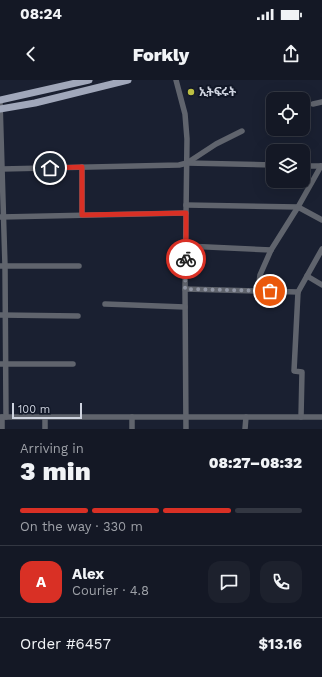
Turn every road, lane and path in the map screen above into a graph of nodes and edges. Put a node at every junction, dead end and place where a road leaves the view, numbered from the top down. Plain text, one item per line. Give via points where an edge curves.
1 (89, 80) edge
2 (128, 80) edge
3 (176, 80) edge
4 (0, 101) edge
5 (322, 102) edge
6 (313, 104) dead end
7 (0, 109) edge
8 (242, 131) dead end
9 (186, 163) junction
10 (266, 165) edge
11 (310, 166) edge
12 (321, 166) edge
13 (82, 167) junction
14 (2, 169) junction
15 (186, 205) junction
16 (298, 207) junction
17 (186, 213) junction
18 (82, 215) junction
19 (2, 217) edge
20 (322, 220) edge
21 (186, 246) junction
22 (322, 249) edge
23 (271, 250) junction
24 (2, 266) edge
25 (79, 266) dead end
26 (307, 276) junction
27 (322, 285) edge
28 (185, 289) junction
29 (258, 290) junction
30 (298, 292) junction
31 (105, 304) dead end
32 (185, 307) junction
33 (3, 315) edge
34 (78, 316) dead end
35 (3, 364) edge
36 (73, 364) dead end
37 (45, 417) junction
38 (132, 417) junction
39 (186, 417) junction
40 (246, 417) junction
41 (301, 417) junction
42 (322, 417) edge
43 (3, 418) edge
44 (2, 429) edge
45 (46, 429) edge
46 (132, 429) edge
47 (186, 429) edge
48 (245, 429) edge

1 - 4 main road
2 - 7 main road
3 - 9 street via 185,114
4 - 7 street
5 - 6 street
7 - 14 street
8 - 9 street
9 - 10 street
9 - 13 street
9 - 15 street
11 - 12 street
12 - 16 street
13 - 14 street
13 - 18 street
14 - 19 street
15 - 16 street
15 - 17 street
16 - 20 street
16 - 23 street
17 - 18 street
17 - 21 street
18 - 19 street
19 - 24 street
21 - 23 street
21 - 28 street
22 - 26 street
23 - 29 street via 260,275
24 - 25 street
24 - 33 street
26 - 27 street
26 - 30 street
28 - 29 street
28 - 32 street
29 - 30 street
30 - 41 street via 294,371 302,372
31 - 32 street
32 - 39 street
33 - 34 street
33 - 35 street
35 - 36 street
35 - 43 street
37 - 38 street
37 - 43 street
37 - 45 street
38 - 39 street
38 - 46 street
39 - 40 street
39 - 47 street
40 - 41 street
40 - 48 street
41 - 42 street
43 - 44 street

